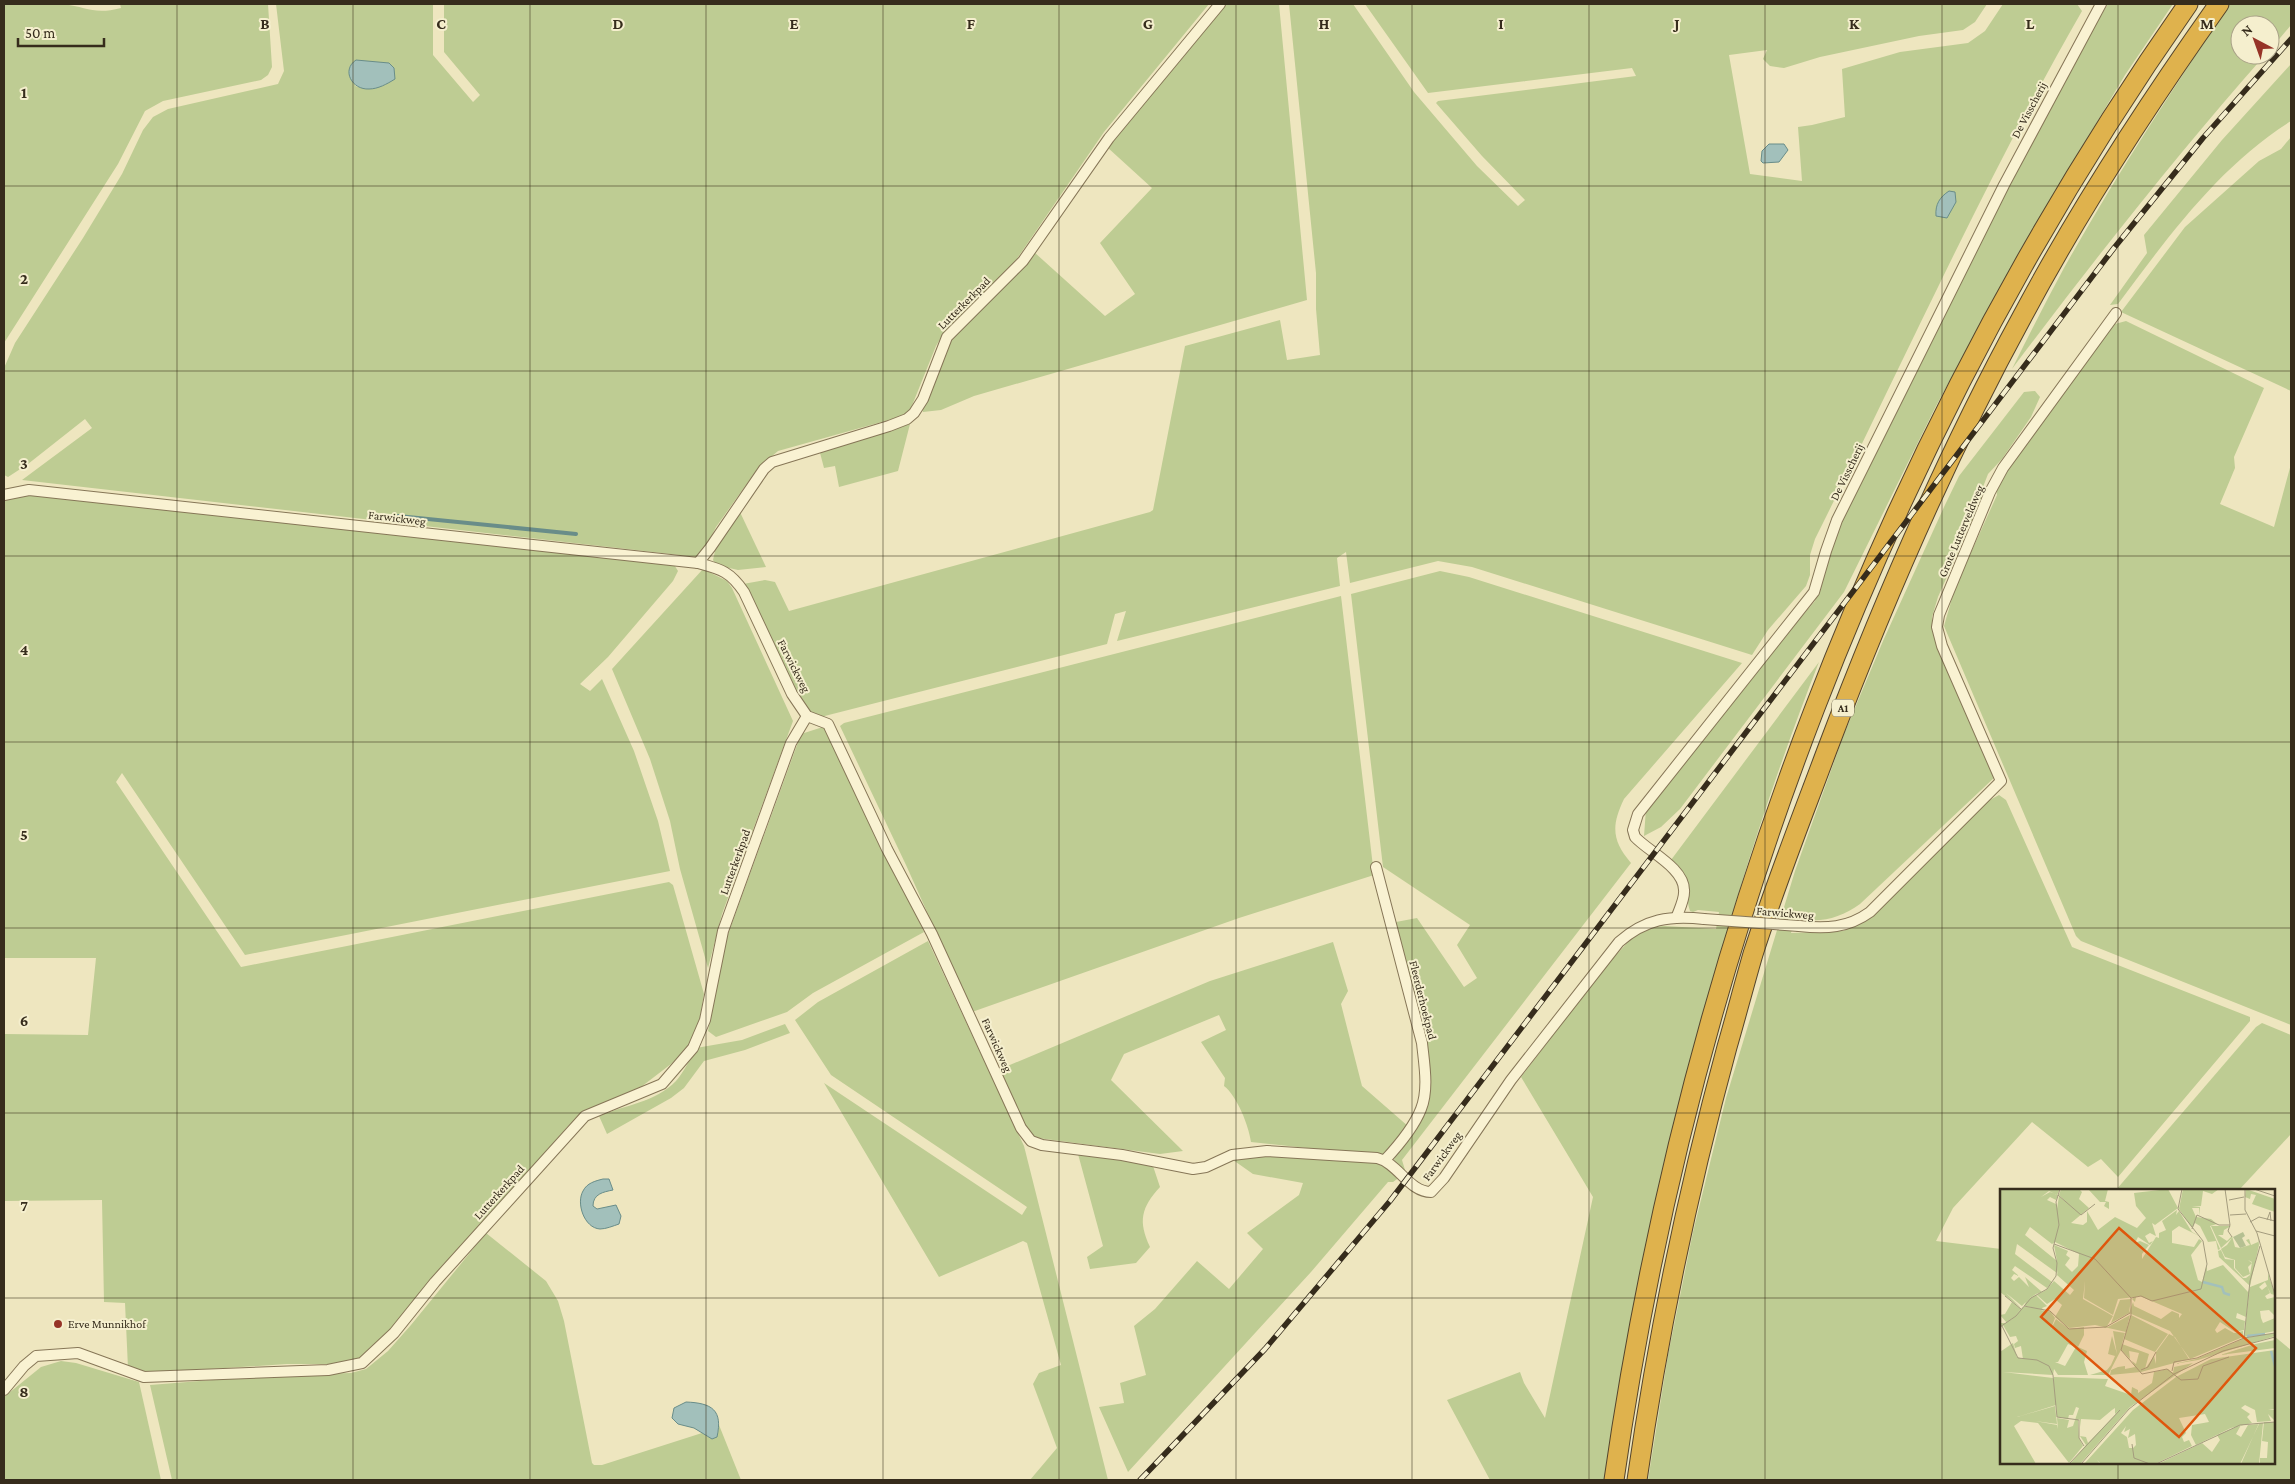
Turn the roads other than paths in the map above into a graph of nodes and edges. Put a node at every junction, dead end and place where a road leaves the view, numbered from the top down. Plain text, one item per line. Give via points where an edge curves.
1 (1220, 4) edge
2 (2188, 4) edge
3 (2219, 4) edge
4 (2097, 5) edge
5 (2116, 313) dead end
6 (4, 495) edge
7 (698, 562) junction
8 (807, 716) junction
9 (2001, 782) joint
10 (1376, 866) dead end
11 (1678, 916) junction
12 (1385, 1160) junction
13 (4, 1390) edge
14 (1614, 1480) edge
15 (1637, 1480) edge

1 - 7 street, Lutterkerkpad via 1109,138 1023,261 947,337 923,399 914,413 889,426 772,462
2 - 14 highway, A1 via 2133,83 2062,196 1989,327 1923,456 1822,693 1737,930 1699,1064 1647,1282
3 - 15 highway, A1 via 2152,98 2023,314 1948,462 1890,588 1753,954 1692,1182 1665,1309
4 - 11 street, De Visscherij via 1837,520 1814,592 1634,822 1635,837 1675,870 1683,882 1685,891
5 - 9 street, Grote Lutterveldweg via 2003,468 1939,615 1937,627 1942,646
6 - 7 street, Farwickweg via 29,490
7 - 8 street, Farwickweg via 724,570 738,582 792,694
8 - 12 street, Farwickweg via 828,724 887,849 932,934 1021,1128 1032,1142 1193,1169 1250,1152
8 - 13 street, Lutterkerkpad via 791,743 723,931 705,1020 693,1048 662,1084 585,1116 435,1282 394,1333 362,1363 328,1370 144,1377 78,1353 36,1356
9 - 11 street, Farwickweg, bridge via 1865,916 1846,925 1821,928
10 - 12 street, Fleerderhoekpad via 1422,1043 1425,1072 1421,1110
11 - 12 street, Farwickweg via 1636,929 1611,950 1511,1080 1435,1189 1426,1192 1420,1189

